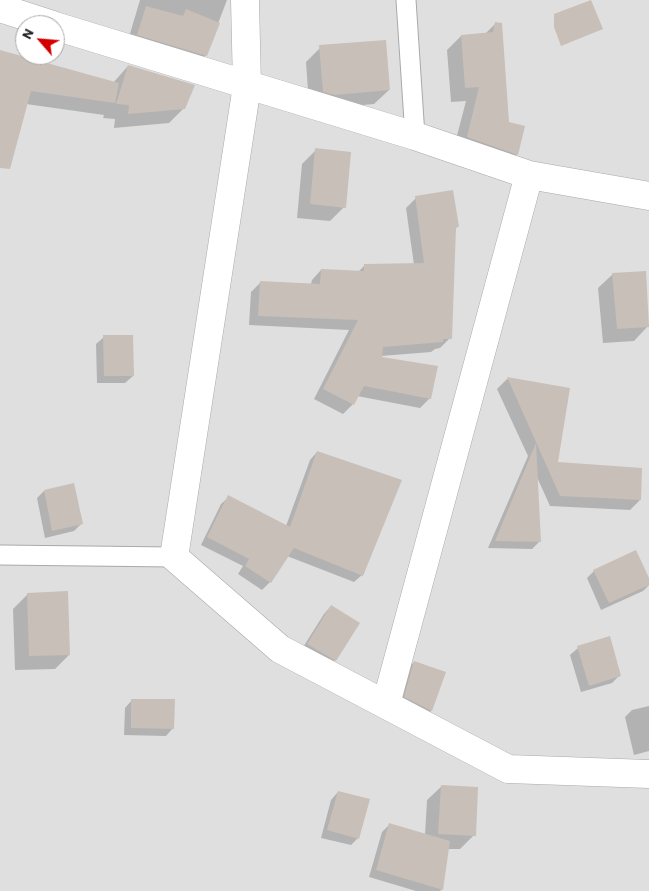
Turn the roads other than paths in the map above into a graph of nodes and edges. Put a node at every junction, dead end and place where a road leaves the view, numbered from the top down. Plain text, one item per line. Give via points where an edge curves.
1 (245, 0) edge
2 (406, 0) edge
3 (0, 8) edge
4 (22, 15) edge
5 (65, 28) edge
6 (247, 86) junction
7 (415, 136) junction
8 (529, 175) junction
9 (649, 196) edge
10 (0, 554) edge
11 (174, 556) junction
12 (386, 704) junction
13 (649, 774) edge

1 - 6 street
2 - 7 lane
3 - 4 street
5 - 6 street
6 - 7 street
6 - 11 street
7 - 8 street
8 - 9 street
8 - 12 street
10 - 11 lane
11 - 12 street via 280,648
12 - 13 street via 508,768

